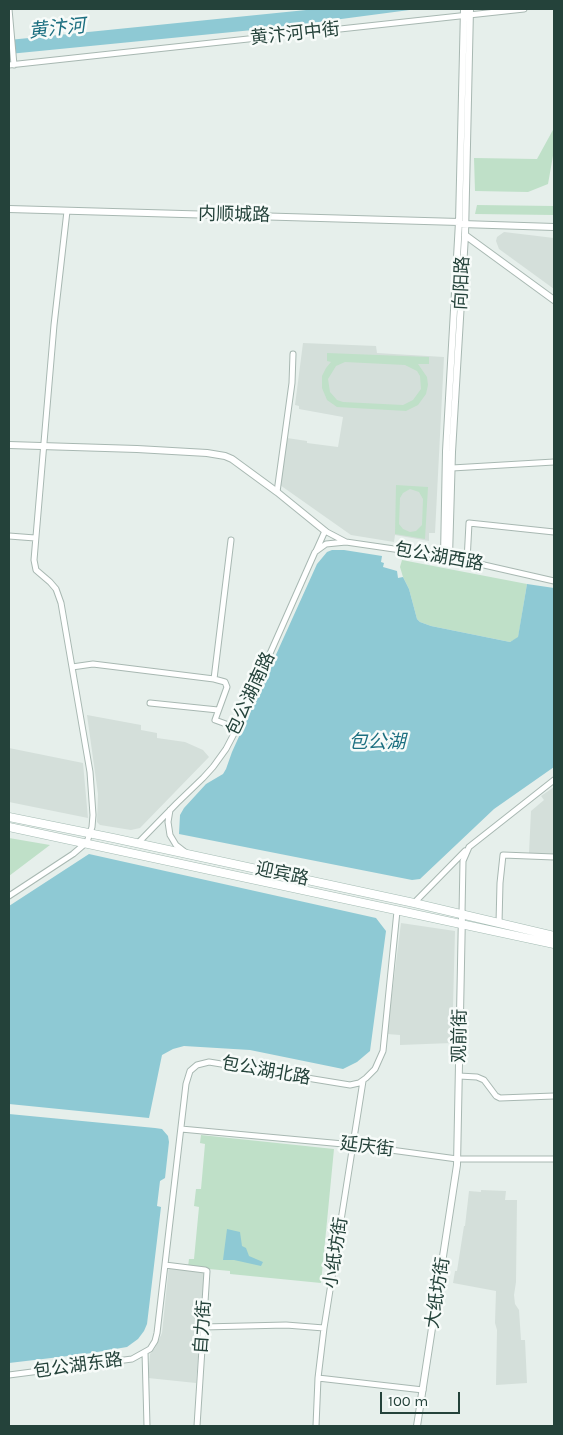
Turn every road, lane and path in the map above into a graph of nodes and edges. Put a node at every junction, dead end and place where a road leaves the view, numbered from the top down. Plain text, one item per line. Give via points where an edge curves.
1 (9, 9) edge
2 (524, 9) edge
3 (467, 11) edge
4 (12, 65) edge
5 (9, 209) edge
6 (67, 211) junction
7 (461, 222) junction
8 (554, 223) edge
9 (554, 227) edge
10 (464, 236) junction
11 (554, 300) edge
12 (294, 354) dead end
13 (9, 445) edge
14 (43, 447) junction
15 (554, 462) edge
16 (452, 468) junction
17 (277, 492) junction
18 (325, 531) junction
19 (554, 532) edge
20 (9, 536) edge
21 (35, 538) junction
22 (231, 540) dead end
23 (346, 542) junction
24 (315, 552) junction
25 (446, 557) junction
26 (467, 561) junction
27 (554, 581) edge
28 (72, 668) junction
29 (214, 679) junction
30 (150, 703) dead end
31 (218, 710) junction
32 (237, 728) junction
33 (554, 780) edge
34 (170, 809) junction
35 (9, 818) edge
36 (9, 827) edge
37 (91, 834) junction
38 (87, 842) junction
39 (138, 843) junction
40 (469, 847) junction
41 (186, 854) junction
42 (554, 857) edge
43 (9, 896) edge
44 (414, 903) junction
45 (397, 911) junction
46 (462, 913) junction
47 (462, 923) junction
48 (499, 923) junction
49 (554, 936) edge
50 (554, 944) edge
51 (460, 1076) junction
52 (363, 1081) junction
53 (554, 1096) edge
54 (181, 1128) junction
55 (354, 1145) junction
56 (457, 1159) junction
57 (554, 1160) edge
58 (165, 1265) junction
59 (203, 1327) junction
60 (324, 1328) junction
61 (145, 1352) junction
62 (9, 1375) edge
63 (318, 1378) junction
64 (423, 1390) junction
65 (147, 1426) edge
66 (196, 1426) edge
67 (316, 1426) edge
68 (417, 1426) edge

1 - 4 street
2 - 3 street, 黄汴河中街
3 - 4 street, 黄汴河中街
3 - 7 street, 向阳路
5 - 6 street, 内顺城路
6 - 7 street, 内顺城路
6 - 14 street
7 - 8 street, 内顺城路
7 - 9 street, 内顺城路
7 - 10 street, 向阳路
7 - 25 street, 向阳路 via 446,451
10 - 11 street
10 - 16 street, 向阳路
12 - 17 street
13 - 14 street
14 - 17 street via 137,449 225,456
14 - 21 street
15 - 16 street
16 - 25 street, 向阳路
17 - 18 street
18 - 23 street, 包公湖西路
18 - 24 street, 包公湖南路
19 - 26 street via 469,523
20 - 21 street
21 - 28 street via 35,567 59,595
22 - 29 street
23 - 24 street via 326,544
23 - 25 street, 包公湖西路
24 - 32 street, 包公湖南路
25 - 26 street, 包公湖西路
26 - 27 street, 包公湖西路
28 - 29 street via 93,664
28 - 37 street via 90,772
29 - 31 street via 225,682 228,687
30 - 31 street
31 - 32 street via 215,720
32 - 34 street, 包公湖南路 via 213,767
33 - 40 street
34 - 39 street, 包公湖南路
34 - 41 street via 170,835
35 - 37 main road, 迎宾路
36 - 38 main road, 迎宾路
37 - 38 street
37 - 39 main road, 迎宾路
38 - 43 street
38 - 45 main road, 迎宾路
39 - 41 main road, 迎宾路
40 - 44 street
40 - 46 street via 462,864
41 - 44 main road, 迎宾路
42 - 48 street via 503,855
44 - 46 main road, 迎宾路
45 - 47 main road, 迎宾路
45 - 52 street via 382,1051 375,1069
46 - 47 street, 观前街
46 - 48 main road, 迎宾路
47 - 50 main road, 迎宾路
47 - 51 street, 观前街
48 - 49 main road, 迎宾路
51 - 53 street via 481,1078 500,1098
51 - 56 street, 观前街
52 - 54 street, 包公湖北路 via 350,1085 215,1062 202,1063 193,1068 188,1077
52 - 55 street, 小纸坊街
54 - 55 street, 延庆街
54 - 58 street, 包公湖北路
55 - 56 street, 延庆街
55 - 60 street, 小纸坊街
56 - 57 street, 延庆街
56 - 64 street, 大纸坊街
58 - 59 street, 自力街 via 207,1271
58 - 61 street, 包公湖北路 via 157,1333
59 - 60 street via 286,1325
59 - 66 street, 自力街
60 - 63 street, 小纸坊街
61 - 62 street, 包公湖东路 via 132,1359
61 - 65 street
63 - 64 street
63 - 67 street, 小纸坊街
64 - 68 street, 大纸坊街

